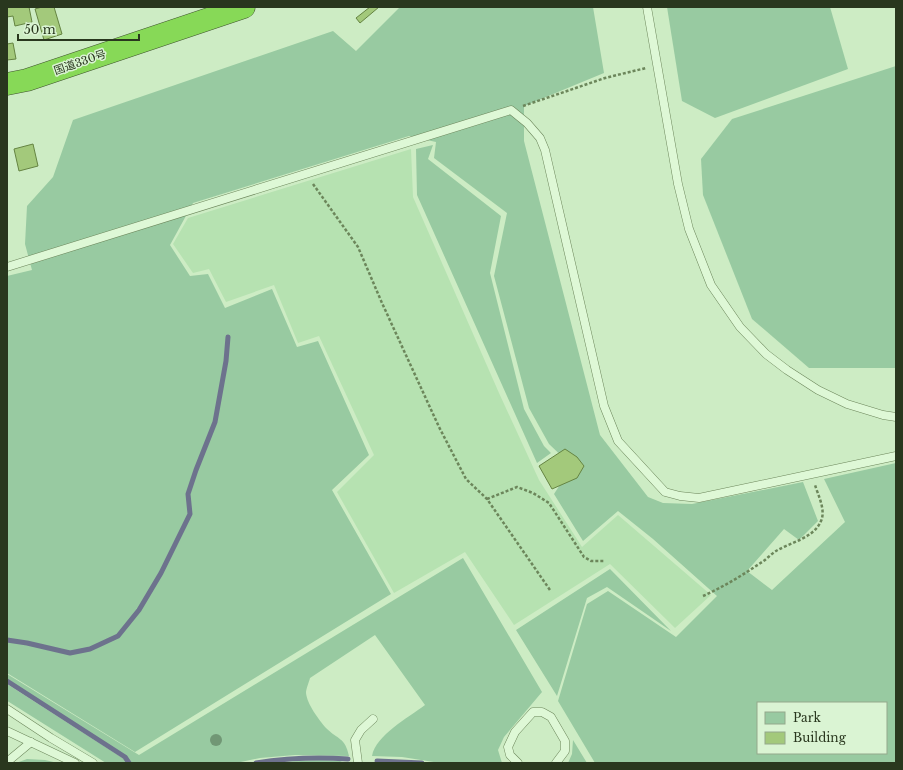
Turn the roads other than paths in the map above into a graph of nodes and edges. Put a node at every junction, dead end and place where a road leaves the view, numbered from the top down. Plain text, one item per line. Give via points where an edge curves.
1 (244, 7) edge
2 (647, 7) edge
3 (7, 84) edge
4 (7, 267) edge
5 (896, 417) edge
6 (896, 456) edge
7 (7, 709) edge
8 (373, 719) dead end
9 (7, 731) edge
10 (31, 742) junction
11 (7, 762) edge
12 (75, 763) edge
13 (93, 763) edge
14 (358, 763) edge
15 (518, 763) edge
16 (556, 763) edge

1 - 3 highway, 国道330号 via 27,80
2 - 5 lane via 678,184 689,229 710,286 740,327 766,354 787,370 818,390 847,404
4 - 6 lane via 511,110 540,138 545,150 604,406 618,441 666,492 699,498
7 - 13 lane
8 - 14 lane via 355,740
9 - 10 lane
10 - 11 lane
10 - 12 lane
15 - 16 lane via 510,756 508,747 516,732 533,712 542,712 551,717 566,741 565,751

